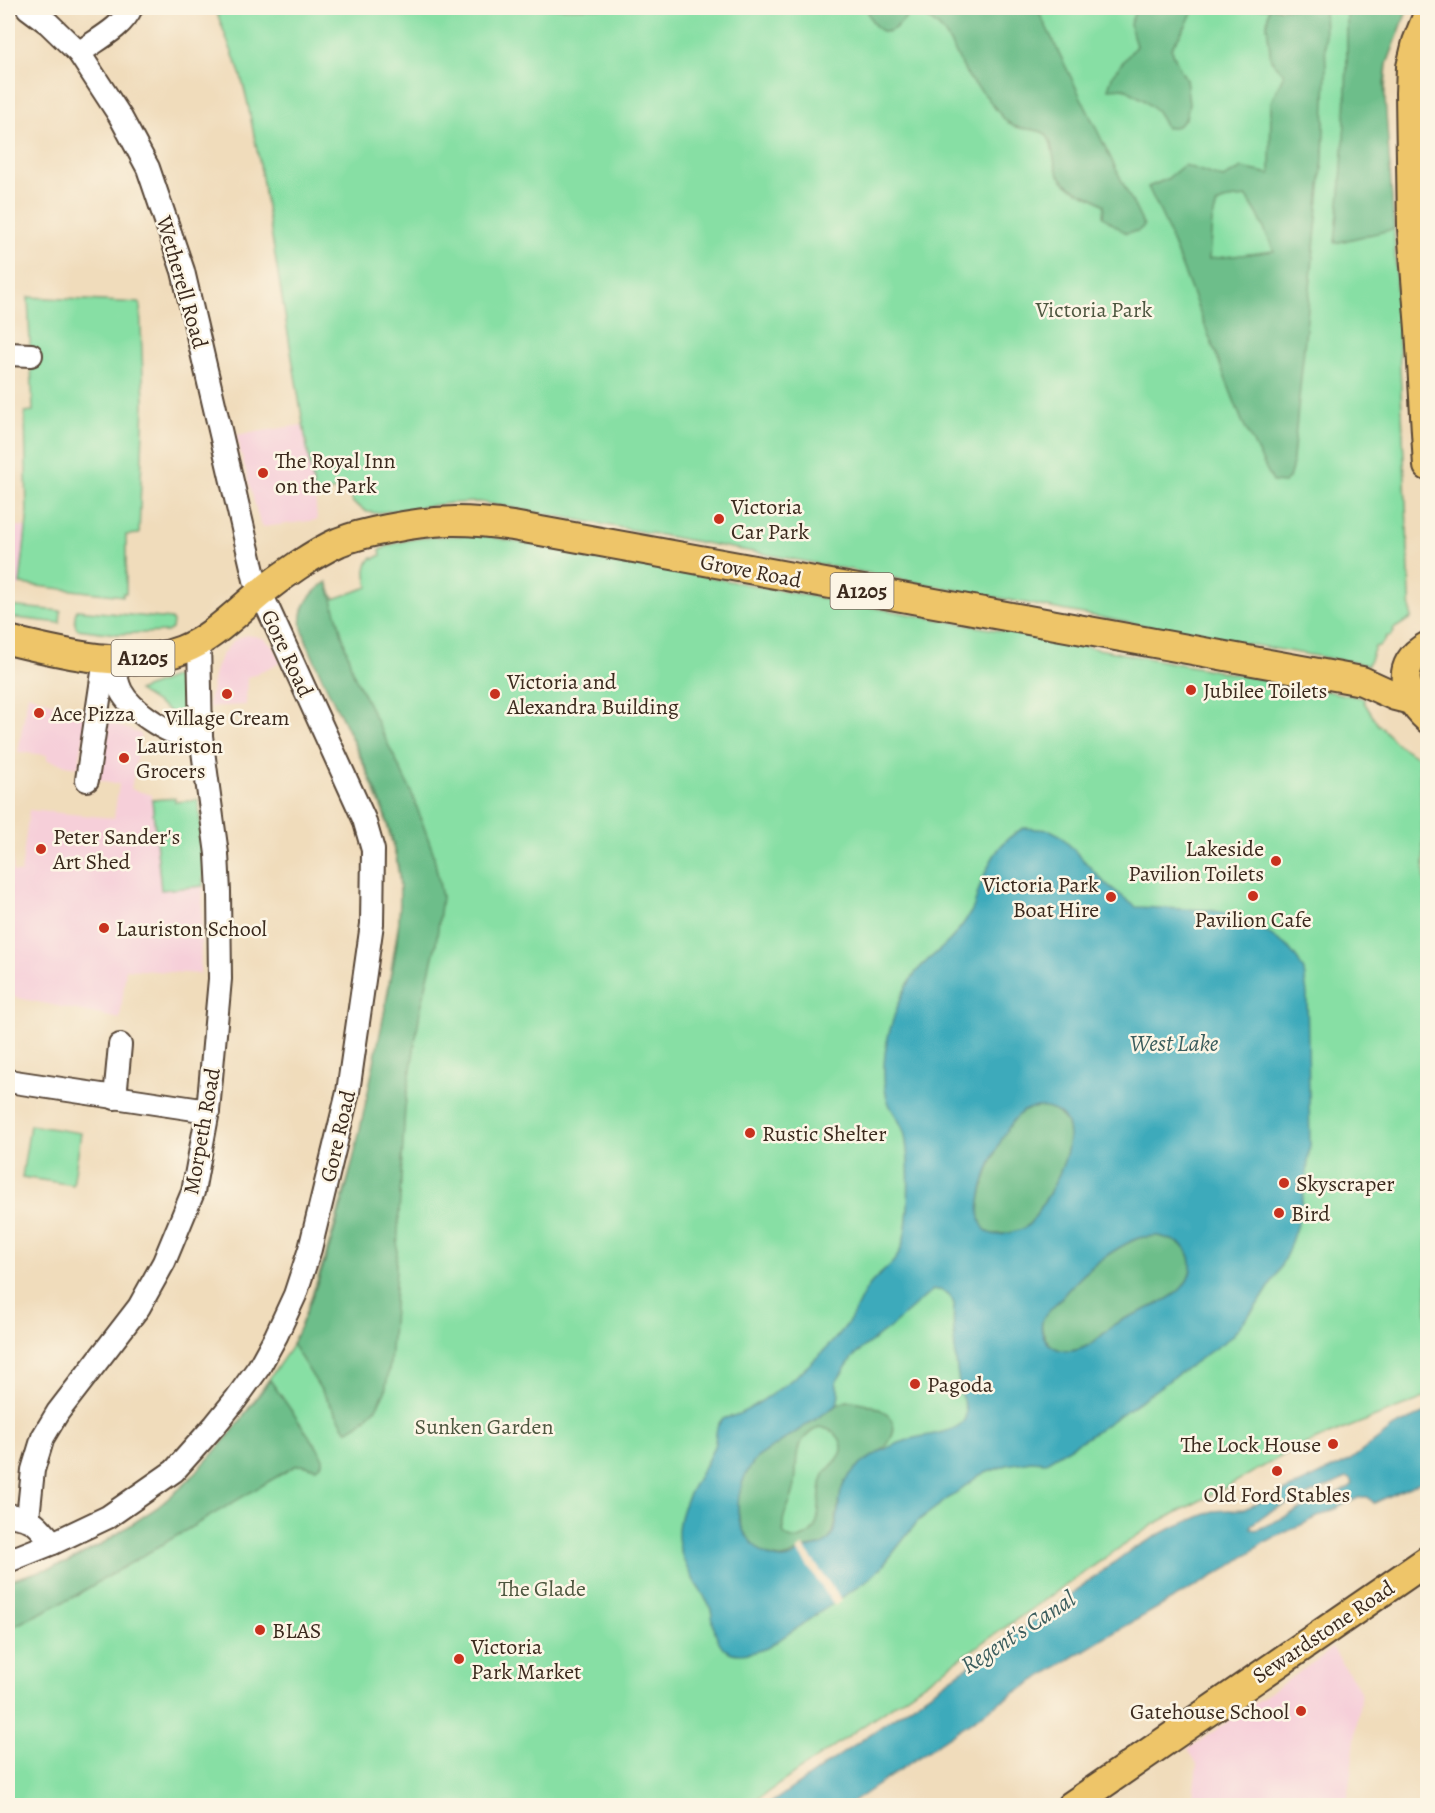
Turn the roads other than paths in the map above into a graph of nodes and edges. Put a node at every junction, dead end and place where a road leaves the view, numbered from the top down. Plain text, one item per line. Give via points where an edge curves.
1 (28, 8) edge
2 (131, 8) edge
3 (1428, 15) edge
4 (79, 52) junction
5 (8, 354) edge
6 (31, 354) dead end
7 (1428, 466) edge
8 (260, 594) junction
9 (8, 640) edge
10 (199, 642) junction
11 (1428, 646) edge
12 (109, 659) junction
13 (1407, 669) junction
14 (1362, 681) junction
15 (1419, 709) edge
16 (201, 736) junction
17 (87, 780) dead end
18 (120, 1045) dead end
19 (8, 1081) edge
20 (115, 1098) junction
21 (208, 1111) junction
22 (18, 1517) edge
23 (53, 1543) junction
24 (1428, 1560) edge
25 (8, 1561) edge
26 (1071, 1806) edge

1 - 4 street, Wetherell Road
2 - 4 street via 119,24
3 - 7 main road via 1411,67 1410,93 1412,228
4 - 8 street, Wetherell Road via 148,168 180,260
5 - 6 street
8 - 10 main road, A1205
8 - 14 main road, Grove Road / A1205 via 339,542 408,524 480,521
8 - 23 street, Gore Road via 364,819 373,850 372,924 348,1092 310,1249 295,1295 267,1353 215,1425 174,1470 108,1517
9 - 12 main road, A1205
10 - 12 main road, A1205 via 162,656
10 - 16 street, Morpeth Road
11 - 13 main road via 1410,660
12 - 16 street via 128,702 180,735
12 - 17 street
13 - 14 main road, Grove Road / A1205
13 - 15 main road, Grove Road / A1205 via 1406,684
14 - 15 main road, Grove Road / A1205
16 - 21 street, Morpeth Road via 219,892 220,979
18 - 20 street
19 - 20 street
20 - 21 street
21 - 22 street, Morpeth Road via 193,1192 164,1262 138,1307 43,1437
22 - 23 street via 35,1523
23 - 25 street, Gore Road
24 - 26 main road, Sewardstone Road

